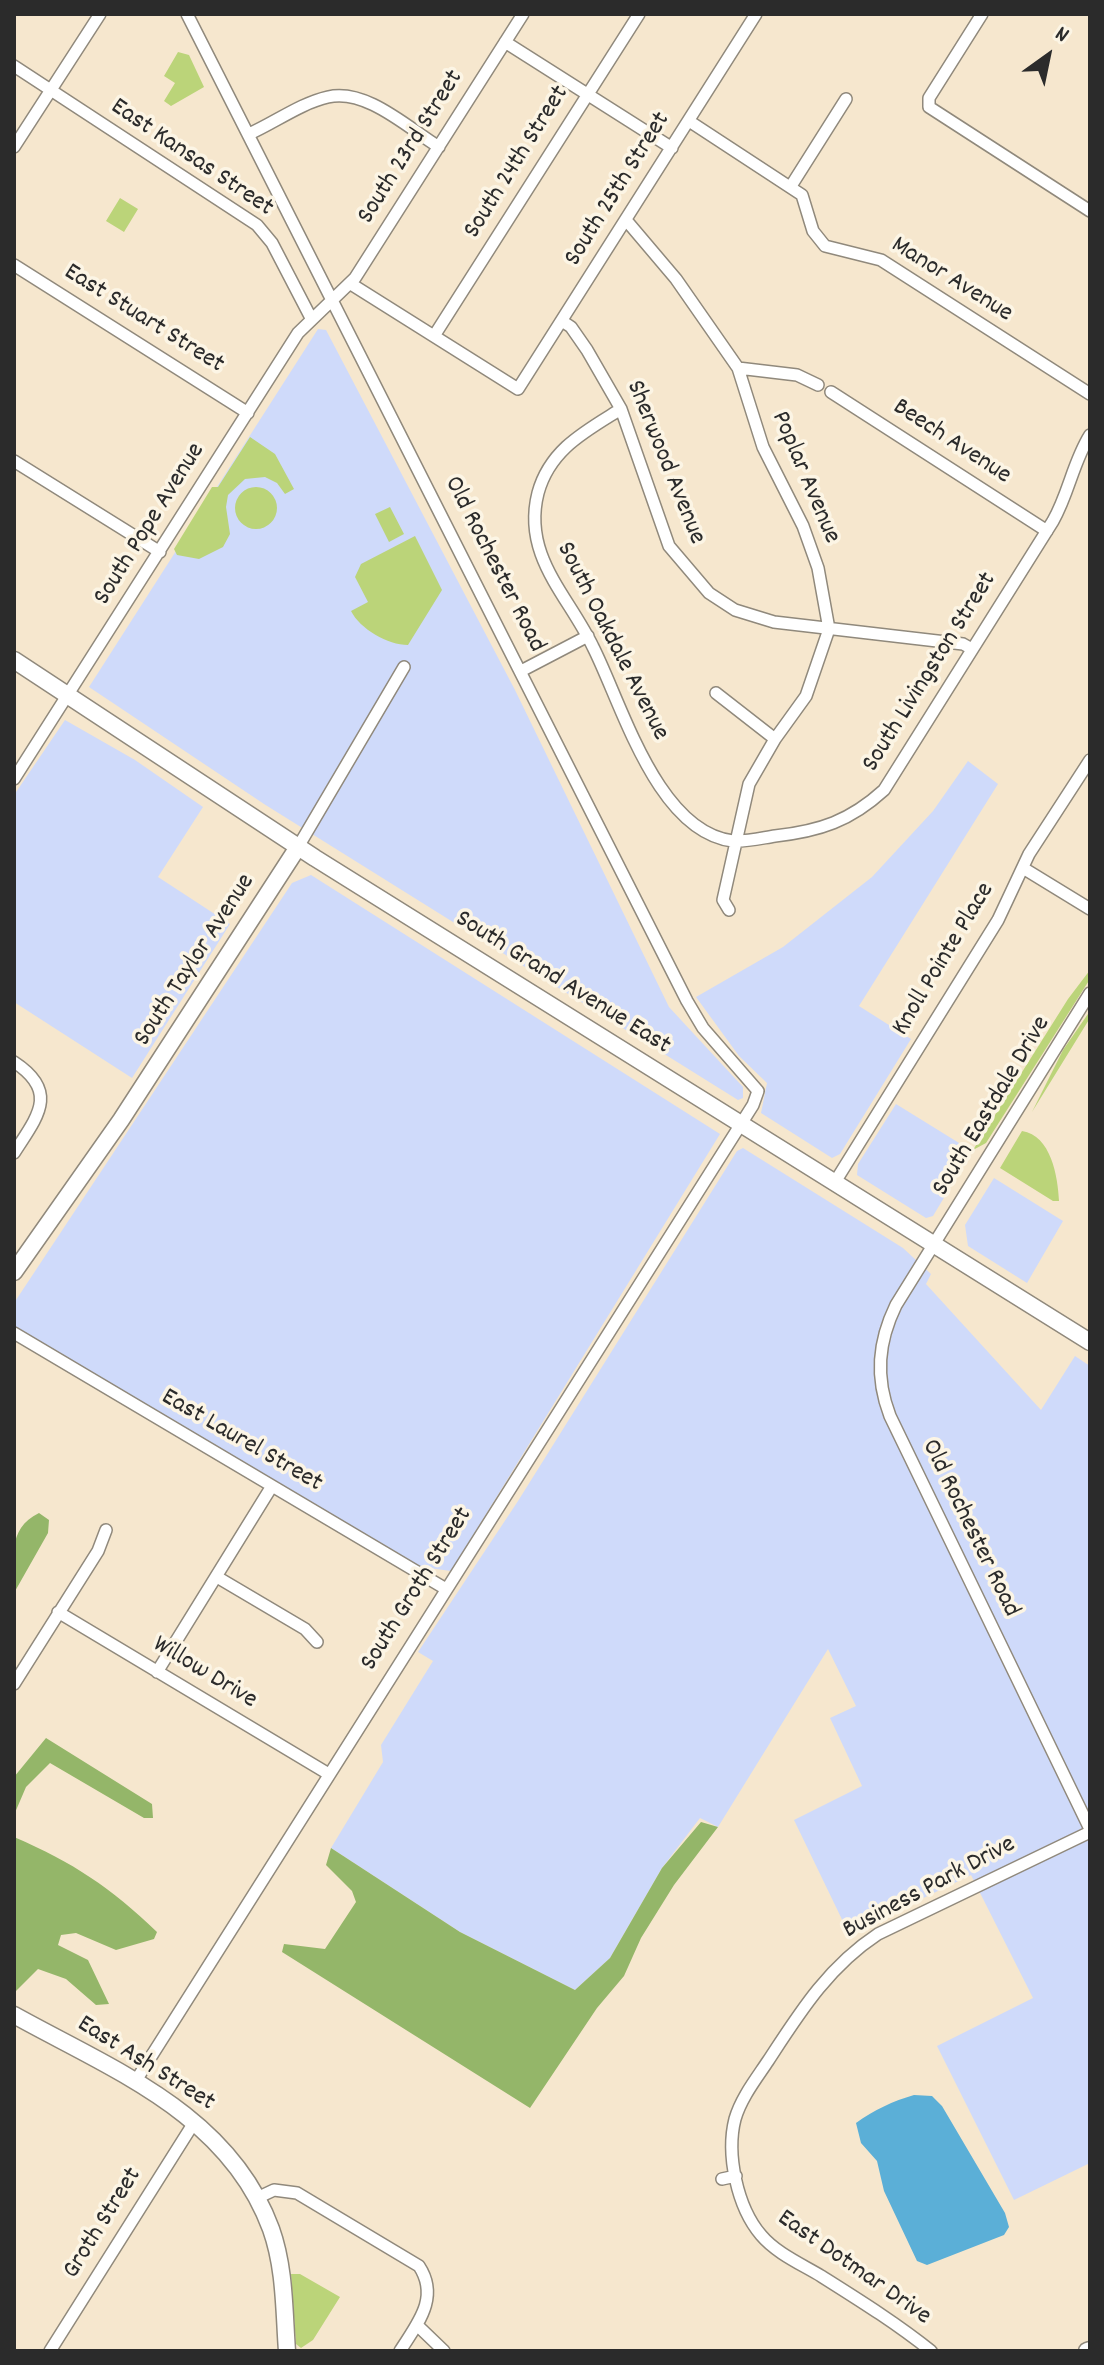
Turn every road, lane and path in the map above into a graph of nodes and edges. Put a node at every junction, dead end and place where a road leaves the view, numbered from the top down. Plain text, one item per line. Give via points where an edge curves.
1 (100, 14) edge
2 (187, 14) edge
3 (523, 14) edge
4 (639, 14) edge
5 (756, 14) edge
6 (982, 14) edge
7 (505, 42) junction
8 (14, 66) edge
9 (50, 90) junction
10 (588, 94) junction
11 (846, 99) dead end
12 (689, 121) junction
13 (249, 134) junction
14 (14, 147) edge
15 (439, 147) junction
16 (672, 148) junction
17 (791, 186) junction
18 (1090, 211) edge
19 (626, 220) junction
20 (14, 265) edge
21 (351, 284) junction
22 (332, 300) junction
23 (311, 318) junction
24 (562, 321) junction
25 (434, 336) junction
26 (738, 368) junction
27 (818, 385) dead end
28 (831, 392) dead end
29 (1090, 394) edge
30 (621, 409) junction
31 (248, 413) junction
32 (1090, 435) edge
33 (14, 461) edge
34 (1047, 531) junction
35 (160, 552) junction
36 (829, 629) junction
37 (588, 636) junction
38 (972, 649) junction
39 (14, 660) edge
40 (404, 667) dead end
41 (521, 671) junction
42 (716, 693) dead end
43 (69, 695) junction
44 (775, 739) junction
45 (1090, 760) edge
46 (14, 779) edge
47 (734, 841) junction
48 (298, 847) junction
49 (1023, 868) junction
50 (1090, 909) edge
51 (729, 910) dead end
52 (1090, 993) edge
53 (14, 1062) edge
54 (740, 1124) junction
55 (14, 1153) edge
56 (835, 1182) junction
57 (934, 1245) junction
58 (14, 1272) edge
59 (14, 1333) edge
60 (1090, 1342) edge
61 (272, 1486) junction
62 (106, 1530) dead end
63 (217, 1577) junction
64 (446, 1589) junction
65 (58, 1612) junction
66 (317, 1642) dead end
67 (157, 1672) junction
68 (14, 1684) edge
69 (327, 1773) junction
70 (1090, 1831) edge
71 (14, 2015) edge
72 (135, 2082) junction
73 (195, 2121) junction
74 (736, 2176) junction
75 (722, 2179) dead end
76 (257, 2198) junction
77 (418, 2326) junction
78 (50, 2351) edge
79 (287, 2351) edge
80 (400, 2351) edge
81 (444, 2351) edge
82 (931, 2351) edge

1 - 9 street
2 - 13 street, Old Rochester Road
3 - 7 street, South 23rd Street
4 - 10 street, South 24th Street
5 - 12 street, South 25th Street
6 - 18 street via 928,104
7 - 10 street
7 - 15 street, South 23rd Street
8 - 9 street, East Kansas Street
9 - 14 street
9 - 23 street, East Kansas Street via 257,225
10 - 16 street
10 - 25 street, South 24th Street
11 - 17 street
12 - 16 street, South 25th Street
12 - 17 street, Manor Avenue
13 - 15 street via 328,97 344,96 368,103
13 - 22 street, Old Rochester Road
15 - 21 street, South 23rd Street
16 - 19 street, South 25th Street
17 - 29 street, Manor Avenue via 802,195 813,231 825,246 881,260
19 - 24 street, South 25th Street
19 - 26 street, Poplar Avenue via 676,279
20 - 31 street, East Stuart Street
21 - 22 street, South 23rd Street
21 - 25 street
22 - 23 street, South Pope Avenue
22 - 41 street, Old Rochester Road
23 - 31 street, South Pope Avenue
24 - 25 street, South 25th Street via 518,389
24 - 30 street, Sherwood Avenue via 587,350
26 - 27 street via 797,375
26 - 36 street, Poplar Avenue via 763,447 818,568
28 - 34 street, Beech Avenue
30 - 36 street, Sherwood Avenue via 669,546 698,584 745,614
30 - 37 street, South Oakdale Avenue via 584,431 555,458 535,513 539,555
31 - 35 street, South Pope Avenue
32 - 34 street, South Livingston Street
33 - 35 street
34 - 38 street, South Livingston Street
35 - 43 street, South Pope Avenue
36 - 38 street, Sherwood Avenue
36 - 44 street, Poplar Avenue via 806,696
37 - 41 street
37 - 47 street, South Oakdale Avenue via 640,752 672,802 699,826
38 - 47 street, South Livingston Street via 884,790 868,804 823,829
39 - 43 main road, South Grand Avenue East
40 - 48 street, South Taylor Avenue
41 - 54 street, Old Rochester Road via 687,1001 703,1028 755,1084 757,1096
42 - 44 street
43 - 46 street, South Pope Avenue
43 - 48 main road, South Grand Avenue East
44 - 47 street, Poplar Avenue via 749,784
45 - 49 street, Knoll Pointe Place
47 - 51 street, Poplar Avenue via 723,900
48 - 54 main road, South Grand Avenue East
48 - 58 main road, South Taylor Avenue via 121,1120
49 - 50 street
49 - 56 street, Knoll Pointe Place via 998,920
52 - 57 street, South Eastdale Drive
53 - 55 street via 32,1077 42,1097 38,1115
54 - 56 main road, South Grand Avenue East
54 - 64 street, South Groth Street
56 - 57 main road, South Grand Avenue East
57 - 60 main road, South Grand Avenue East
57 - 70 street, Old Rochester Road via 885,1331 879,1364 884,1400
59 - 61 street, East Laurel Street
61 - 63 street
61 - 64 street, East Laurel Street
62 - 65 street
63 - 66 street via 305,1629
63 - 67 street
64 - 69 street, South Groth Street
65 - 67 street, Willow Drive
65 - 68 street
67 - 69 street, Willow Drive
69 - 72 street, South Groth Street
70 - 74 street, Business Park Drive via 878,1934 835,1967 739,2108 732,2144
71 - 72 main road, East Ash Street
72 - 73 main road, East Ash Street
73 - 76 main road, East Ash Street via 231,2157
73 - 78 street, Groth Street
74 - 75 street
74 - 82 street, East Dotmar Drive via 750,2220 771,2245 898,2324
76 - 77 street via 274,2190 297,2193 412,2259 427,2278 427,2302
76 - 79 main road, East Ash Street via 280,2268
77 - 80 street
77 - 81 street

